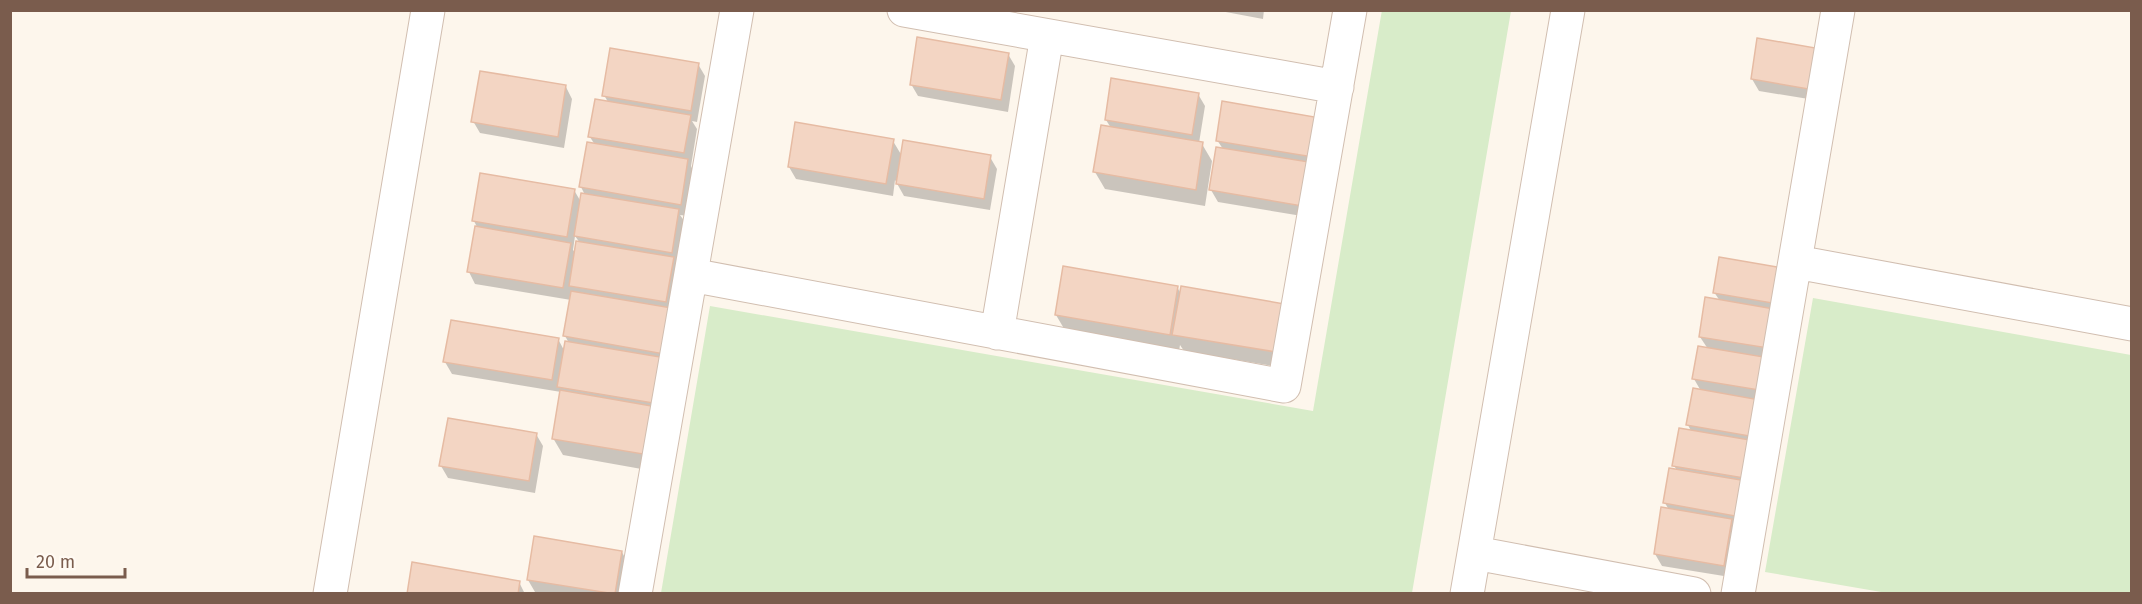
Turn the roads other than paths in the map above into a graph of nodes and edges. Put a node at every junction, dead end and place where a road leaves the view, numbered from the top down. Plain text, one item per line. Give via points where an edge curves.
1 (428, 10) edge
2 (737, 10) edge
3 (904, 10) edge
4 (1350, 10) edge
5 (1568, 10) edge
6 (1838, 10) edge
7 (1047, 36) junction
8 (1337, 87) junction
9 (1796, 262) junction
10 (691, 275) junction
11 (2132, 324) edge
12 (997, 333) junction
13 (1474, 553) junction
14 (330, 594) edge
15 (635, 594) edge
16 (1467, 594) edge
17 (1694, 594) edge
18 (1738, 594) edge

1 - 14 street
2 - 10 street
3 - 7 street
4 - 8 street
5 - 13 street
6 - 9 street
7 - 8 street
7 - 12 street
8 - 12 street via 1284,386
9 - 11 street
9 - 18 street
10 - 12 street
10 - 15 street
13 - 16 street
13 - 17 street

